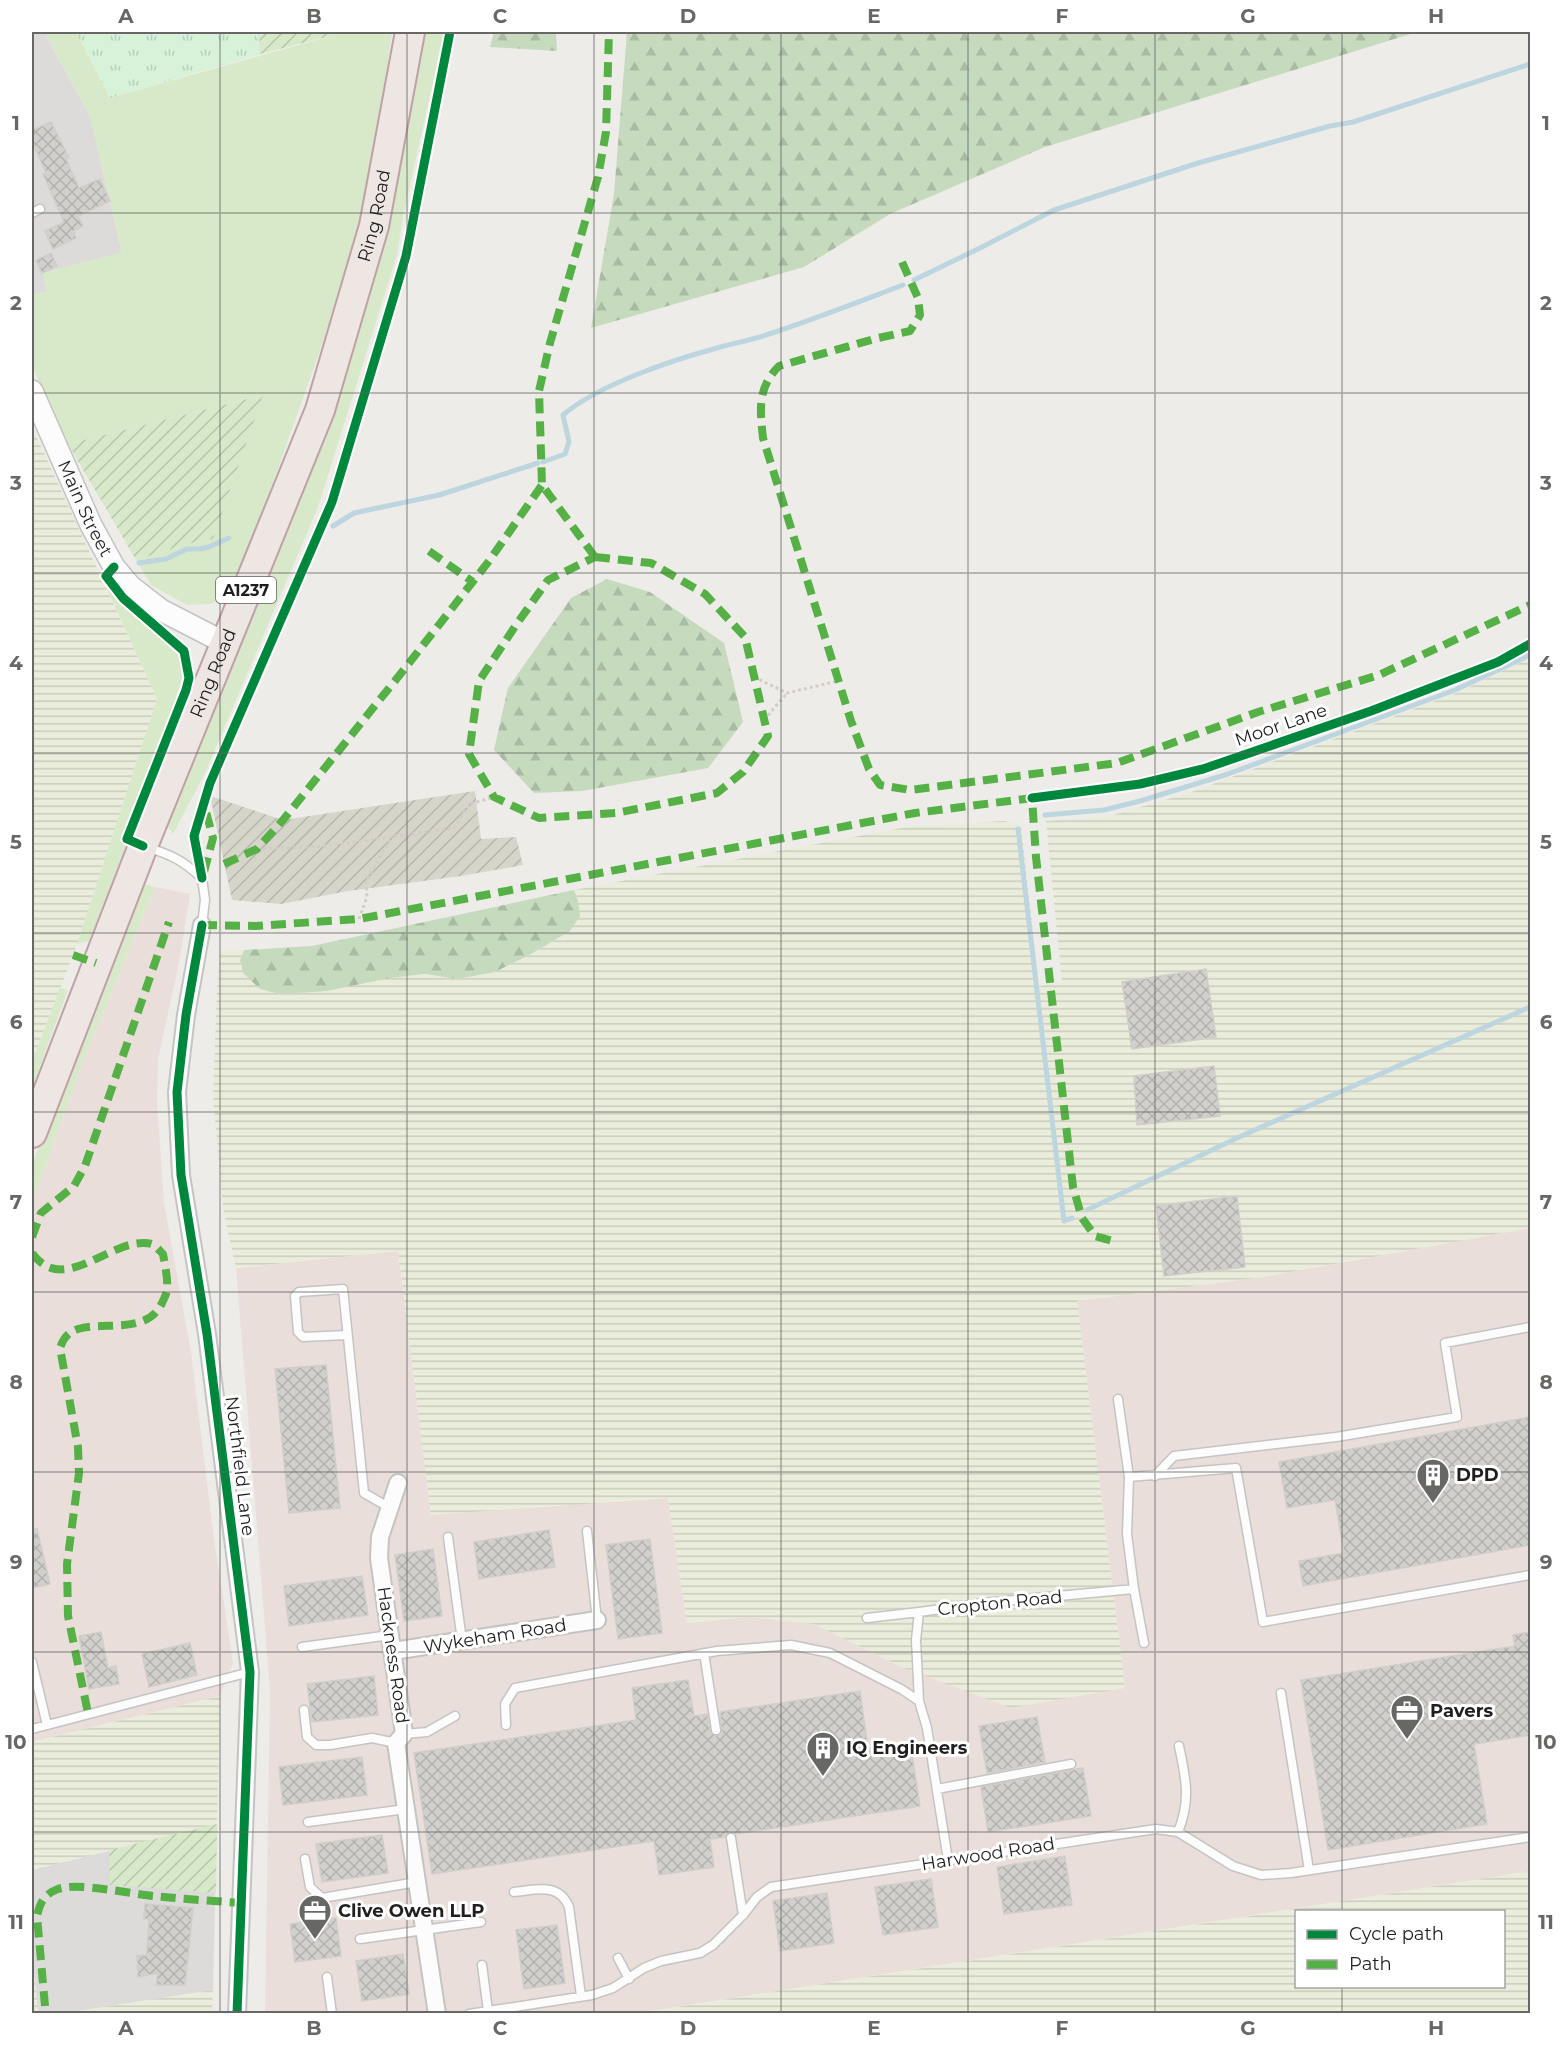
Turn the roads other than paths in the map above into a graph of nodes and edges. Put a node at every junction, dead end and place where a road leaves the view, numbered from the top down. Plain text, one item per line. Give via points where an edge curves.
1 (410, 32) edge
2 (32, 391) edge
3 (225, 643) junction
4 (143, 846) junction
5 (202, 925) joint
6 (32, 1133) edge
7 (1530, 1327) edge
8 (347, 1335) junction
9 (1118, 1400) dead end
10 (1154, 1476) junction
11 (1128, 1477) junction
12 (398, 1483) dead end
13 (390, 1508) junction
14 (587, 1531) dead end
15 (448, 1537) dead end
16 (1530, 1575) edge
17 (1134, 1589) junction
18 (919, 1612) junction
19 (867, 1618) dead end
20 (597, 1620) joint
21 (462, 1641) junction
22 (392, 1643) junction
23 (1144, 1643) dead end
24 (302, 1647) dead end
25 (704, 1653) junction
26 (32, 1662) edge
27 (250, 1672) junction
28 (1281, 1693) dead end
29 (919, 1701) junction
30 (304, 1710) dead end
31 (455, 1716) dead end
32 (47, 1725) junction
33 (506, 1725) dead end
34 (32, 1729) edge
35 (716, 1731) dead end
36 (400, 1739) junction
37 (1179, 1746) dead end
38 (1071, 1764) dead end
39 (937, 1789) junction
40 (406, 1809) junction
41 (308, 1822) dead end
42 (1179, 1832) junction
43 (1530, 1837) edge
44 (731, 1838) dead end
45 (305, 1859) dead end
46 (948, 1860) junction
47 (1309, 1870) junction
48 (417, 1882) junction
49 (514, 1892) dead end
50 (743, 1915) junction
51 (481, 1922) dead end
52 (424, 1930) junction
53 (360, 1939) dead end
54 (618, 1958) dead end
55 (482, 1965) dead end
56 (327, 1977) dead end
57 (629, 1979) junction
58 (581, 1996) junction
59 (488, 2011) junction
60 (237, 2013) edge
61 (332, 2013) edge
62 (437, 2013) edge
63 (469, 2013) edge

1 - 3 highway, Ring Road / A1237 via 374,226 323,400
2 - 3 street, Main Street via 91,525 114,567 130,586 161,610
3 - 4 highway, Ring Road / A1237
4 - 5 lane via 184,862 202,878
4 - 6 highway, Ring Road / A1237
5 - 27 street, Northfield Lane via 179,1062 178,1129
7 - 10 lane via 1445,1343 1457,1417 1336,1437 1174,1456
8 - 8 lane via 343,1288 299,1292 298,1332 303,1337
8 - 13 lane via 364,1493
9 - 11 lane
10 - 11 lane
10 - 16 lane via 1236,1468 1263,1622
11 - 17 lane via 1127,1534
12 - 13 street, Hackness Road
13 - 22 street, Hackness Road via 380,1537 379,1558
14 - 20 lane
15 - 21 lane
17 - 18 lane, Cropton Road
17 - 23 lane
18 - 19 lane
18 - 29 lane, Cropton Road
20 - 21 street, Wykeham Road
21 - 22 street, Wykeham Road
22 - 24 lane
22 - 36 street, Hackness Road
25 - 29 lane via 791,1645 830,1653
25 - 33 lane via 515,1688 505,1704
25 - 35 lane
26 - 32 lane
27 - 32 lane
27 - 60 street, Northfield Lane
28 - 47 lane
29 - 39 lane, Cropton Road
30 - 36 lane via 307,1737 315,1745
31 - 36 lane via 427,1732
32 - 34 lane
36 - 40 street, Hackness Road
37 - 42 lane via 1187,1792
38 - 39 lane
39 - 46 lane, Cropton Road
40 - 41 lane
40 - 48 street, Hackness Road
42 - 46 lane, Harwood Road via 1156,1829
42 - 47 lane, Harwood Road via 1233,1866 1261,1875
43 - 47 lane, Harwood Road
44 - 50 lane
45 - 48 lane via 310,1887 321,1898
46 - 50 lane, Harwood Road via 771,1887
48 - 52 street, Hackness Road
49 - 58 lane via 546,1889 565,1898
50 - 57 lane, Harwood Road via 700,1953 661,1961
51 - 52 lane
52 - 53 lane
52 - 62 street, Hackness Road
54 - 57 lane
55 - 59 lane
56 - 61 lane
57 - 58 lane, Harwood Road via 613,1989
58 - 59 lane, Harwood Road
59 - 63 lane, Harwood Road

